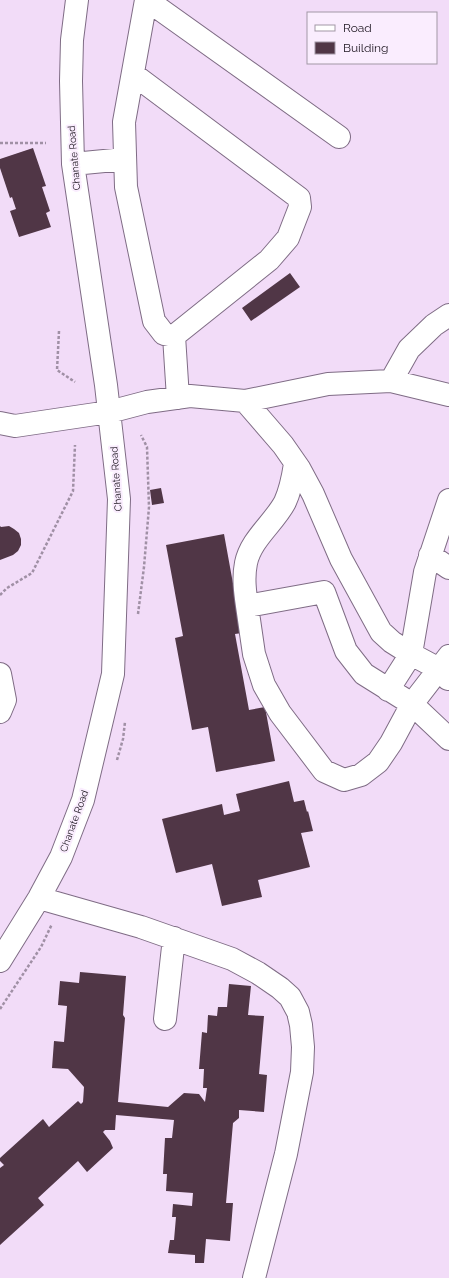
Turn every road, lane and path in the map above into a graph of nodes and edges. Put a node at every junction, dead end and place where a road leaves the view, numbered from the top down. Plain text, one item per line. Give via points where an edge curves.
1 (77, 0) edge
2 (146, 0) edge
3 (133, 74) junction
4 (339, 137) dead end
5 (0, 143) edge
6 (46, 143) dead end
7 (126, 159) junction
8 (73, 164) junction
9 (449, 316) edge
10 (59, 331) dead end
11 (174, 336) junction
12 (391, 381) junction
13 (76, 382) dead end
14 (449, 395) edge
15 (178, 398) junction
16 (245, 401) junction
17 (109, 412) junction
18 (0, 423) edge
19 (75, 445) dead end
20 (296, 464) junction
21 (449, 500) edge
22 (430, 555) junction
23 (449, 568) edge
24 (0, 595) edge
25 (247, 606) junction
26 (411, 654) junction
27 (446, 668) edge
28 (0, 674) edge
29 (388, 690) junction
30 (412, 704) junction
31 (0, 712) edge
32 (449, 738) edge
33 (39, 898) junction
34 (174, 938) junction
35 (0, 960) edge
36 (166, 1019) dead end
37 (254, 1278) edge

1 - 8 street, Chanate Road via 70,81
2 - 3 street
2 - 4 street
3 - 7 street via 124,122
3 - 11 street via 299,198 300,207 288,238 269,260
5 - 6 path
7 - 8 street
7 - 11 street via 126,187 154,321 164,334
8 - 17 street, Chanate Road
9 - 12 street via 434,325 409,349
10 - 13 path via 57,370
11 - 15 street
12 - 14 street
12 - 16 street via 328,384
15 - 16 street via 190,396
15 - 17 street via 147,402
16 - 20 street
17 - 18 street via 15,426
17 - 33 street, Chanate Road via 119,499 113,674 83,800 61,857
19 - 24 path via 73,492 32,573
20 - 25 street via 292,485 284,503 252,548 246,562 244,580
20 - 26 street via 313,494 341,558 381,632
21 - 22 street
22 - 23 street
22 - 26 street via 424,572
25 - 29 street via 324,592 346,650 364,674
25 - 30 street via 254,654 264,684 280,713 324,771 344,780 367,771 378,762 391,743
26 - 27 street
26 - 29 street
27 - 30 street
28 - 31 street via 5,700
29 - 30 street
30 - 32 street
33 - 34 street via 141,926
33 - 35 street, Chanate Road
34 - 36 street
34 - 37 street via 232,959 258,972 290,997 298,1012 303,1047 302,1072 286,1154

